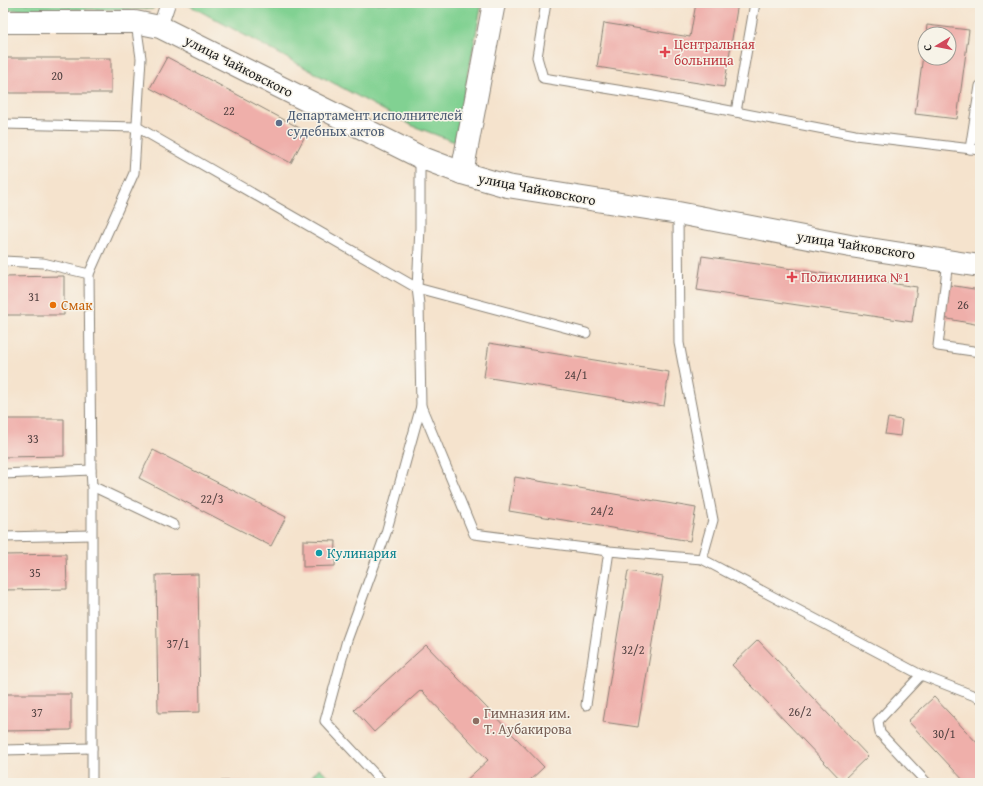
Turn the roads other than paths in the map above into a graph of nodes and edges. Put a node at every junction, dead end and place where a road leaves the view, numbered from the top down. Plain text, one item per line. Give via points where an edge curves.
1 (168, 3) edge
2 (494, 3) edge
3 (546, 3) edge
4 (755, 3) edge
5 (3, 22) edge
6 (136, 22) junction
7 (160, 27) junction
8 (980, 86) edge
9 (736, 112) junction
10 (3, 124) edge
11 (138, 127) junction
12 (970, 149) junction
13 (980, 150) edge
14 (420, 157) junction
15 (462, 174) junction
16 (678, 213) junction
17 (948, 260) junction
18 (3, 261) edge
19 (980, 266) edge
20 (89, 274) junction
21 (417, 288) junction
22 (586, 333) dead end
23 (980, 352) edge
24 (420, 406) junction
25 (91, 470) junction
26 (3, 474) edge
27 (92, 486) junction
28 (174, 525) dead end
29 (91, 535) junction
30 (3, 538) edge
31 (609, 551) junction
32 (702, 559) junction
33 (921, 675) junction
34 (980, 698) edge
35 (586, 706) dead end
36 (92, 748) junction
37 (3, 750) edge
38 (92, 783) edge
39 (383, 783) edge
40 (928, 783) edge

1 - 7 street
2 - 15 street
3 - 9 lane via 537,57 542,78
4 - 9 lane
5 - 6 street, улица Чайковского
6 - 7 street, улица Чайковского
6 - 11 lane via 141,58
7 - 14 street, улица Чайковского
8 - 12 lane
9 - 12 lane via 855,134
10 - 11 lane
11 - 20 lane via 134,173
11 - 21 lane
12 - 13 lane
14 - 15 street, улица Чайковского
14 - 21 lane
15 - 16 street, улица Чайковского via 507,186
16 - 17 street, улица Чайковского via 850,246
16 - 32 lane via 679,343 713,520
17 - 19 street, улица Чайковского
17 - 23 lane via 938,346
18 - 20 lane via 43,263
20 - 25 lane
21 - 22 lane
21 - 24 lane
24 - 31 lane via 474,534
24 - 39 lane via 386,533 347,640 325,721
25 - 26 lane
25 - 27 lane
27 - 28 lane
27 - 29 lane
29 - 30 lane
29 - 36 lane
31 - 32 lane
31 - 35 lane
32 - 33 lane
33 - 34 lane
33 - 40 lane via 878,721 880,733
36 - 37 lane
36 - 38 lane

